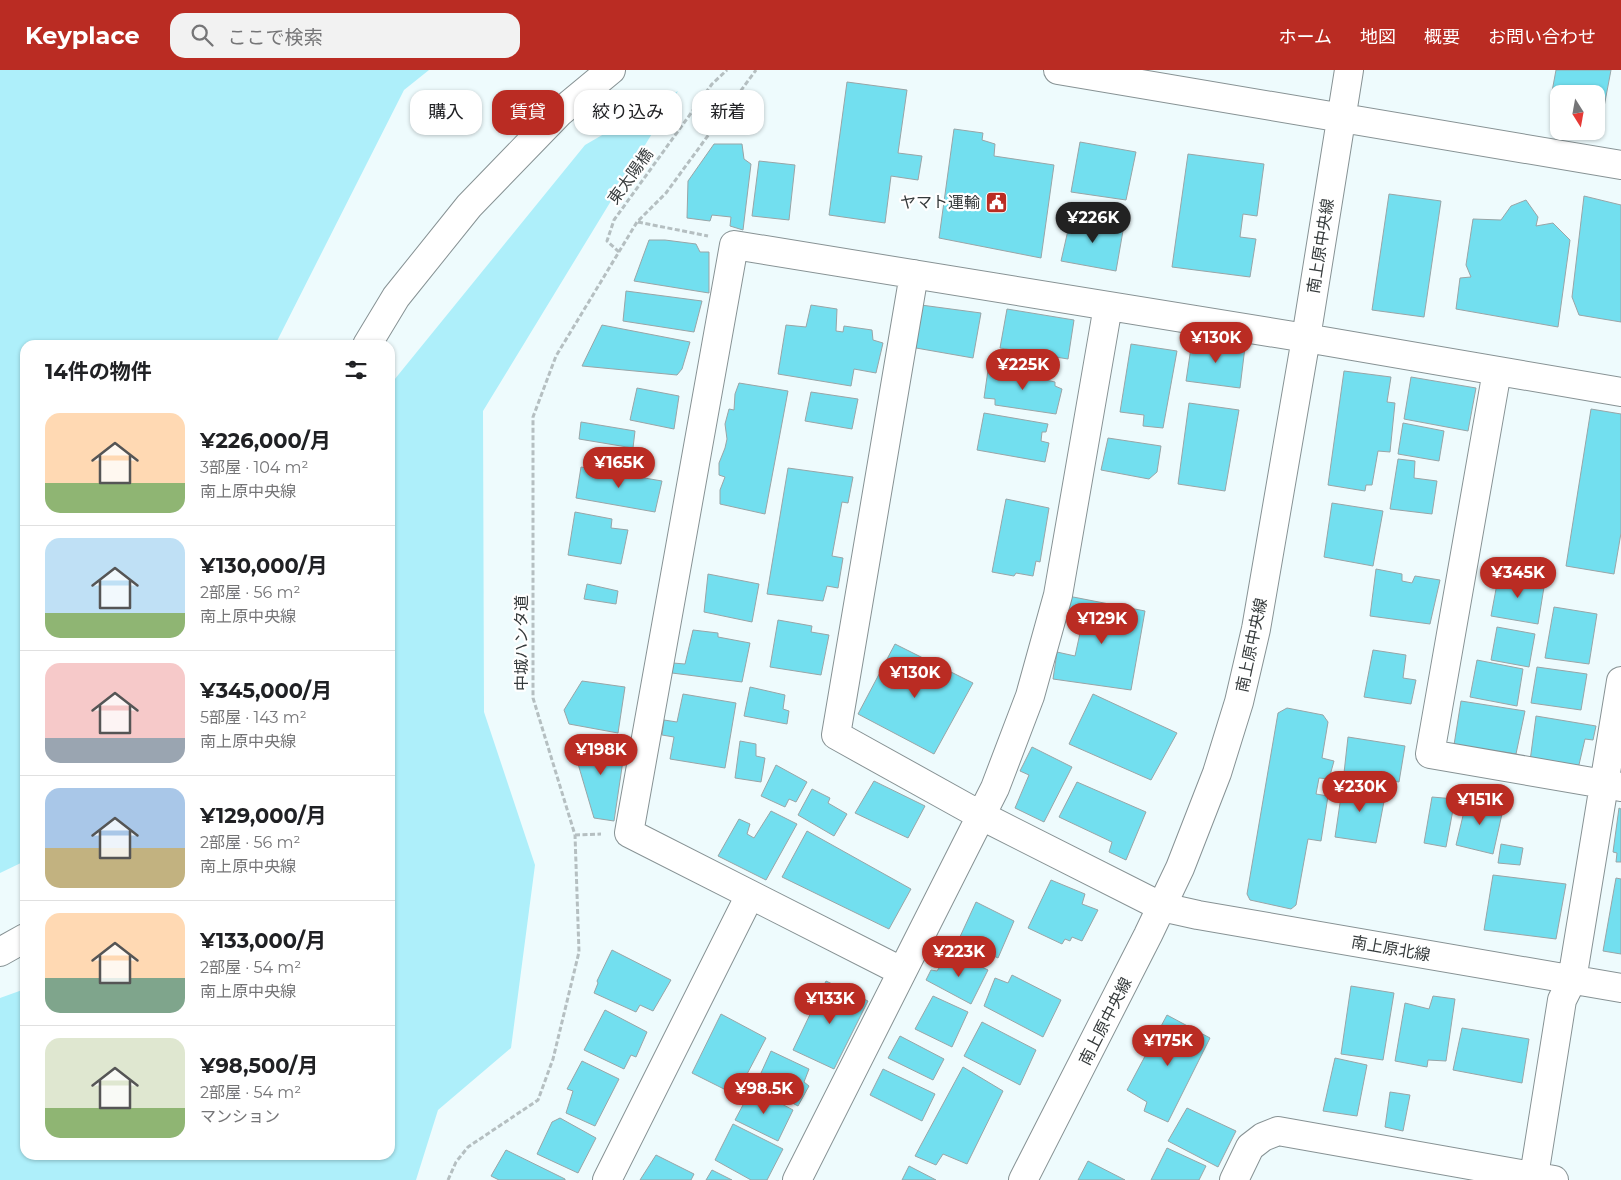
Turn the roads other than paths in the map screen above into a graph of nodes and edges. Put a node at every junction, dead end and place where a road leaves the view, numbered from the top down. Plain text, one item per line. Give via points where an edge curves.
1 (611, 70) edge
2 (1058, 70) edge
3 (1349, 70) edge
4 (1340, 118) junction
5 (1621, 165) edge
6 (914, 274) junction
7 (1108, 306) junction
8 (1306, 338) junction
9 (370, 340) edge
10 (1498, 371) junction
11 (1621, 392) edge
12 (1621, 681) edge
13 (1613, 785) edge
14 (980, 815) junction
15 (750, 895) junction
16 (1162, 907) junction
17 (20, 941) edge
18 (0, 952) edge
19 (902, 971) junction
20 (1572, 980) junction
21 (1621, 988) edge
22 (1441, 1170) edge
23 (1544, 1178) edge
24 (607, 1180) edge
25 (797, 1180) edge
26 (1023, 1180) edge
27 (1234, 1180) edge

1 - 9 street via 559,113 469,206 396,296
2 - 4 street
3 - 4 street, 南上原中央線
4 - 5 street
4 - 8 street, 南上原中央線
6 - 7 street
6 - 14 street, 南上原北線 via 836,735
6 - 15 street via 734,245 629,833
7 - 8 street
7 - 14 street via 1058,595 1030,696 995,788
8 - 10 street
8 - 16 street, 南上原中央線 via 1256,629 1239,702 1217,773
10 - 11 street
10 - 13 street via 1430,754
12 - 13 street
13 - 20 street
14 - 16 street, 南上原北線
14 - 19 street
15 - 19 street
15 - 24 street
16 - 20 street, 南上原北線
16 - 26 street, 南上原中央線
17 - 18 street
19 - 25 street
20 - 21 street, 南上原北線
20 - 23 street via 1562,1000
22 - 23 street
22 - 27 street via 1278,1131 1250,1147

